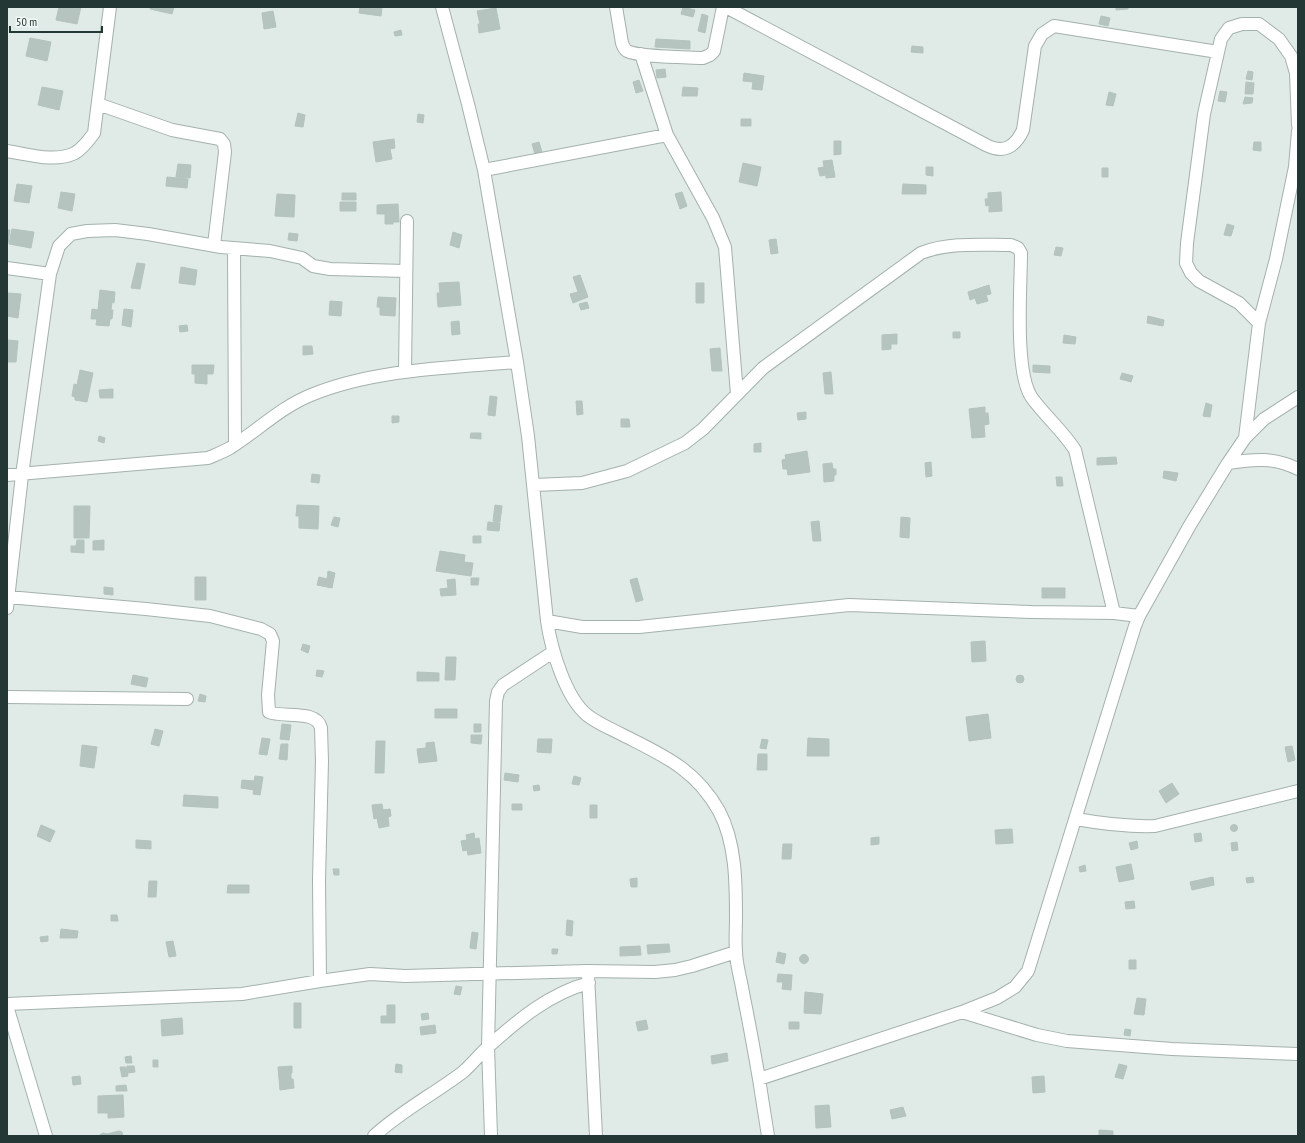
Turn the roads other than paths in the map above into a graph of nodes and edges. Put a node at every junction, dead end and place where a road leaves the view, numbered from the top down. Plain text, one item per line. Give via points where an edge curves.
1 (110, 7) edge
2 (442, 7) edge
3 (616, 7) edge
4 (723, 7) edge
5 (726, 7) edge
6 (1218, 52) junction
7 (641, 54) junction
8 (98, 104) junction
9 (1298, 125) edge
10 (1298, 131) edge
11 (667, 136) junction
12 (7, 151) edge
13 (484, 170) junction
14 (407, 220) dead end
15 (214, 246) junction
16 (234, 248) junction
17 (7, 268) edge
18 (406, 271) junction
19 (50, 274) junction
20 (1259, 323) junction
21 (517, 362) junction
22 (405, 372) junction
23 (737, 394) junction
24 (1298, 397) edge
25 (1246, 438) junction
26 (235, 444) junction
27 (1228, 463) junction
28 (1298, 469) edge
29 (7, 475) edge
30 (22, 475) junction
31 (534, 485) junction
32 (8, 602) edge
33 (1114, 613) junction
34 (1139, 616) junction
35 (547, 621) junction
36 (553, 652) junction
37 (7, 697) edge
38 (187, 699) dead end
39 (1298, 791) edge
40 (1076, 820) junction
41 (736, 952) junction
42 (491, 974) junction
43 (588, 977) junction
44 (320, 981) junction
45 (7, 1008) edge
46 (962, 1012) junction
47 (488, 1047) junction
48 (1298, 1054) edge
49 (759, 1079) junction
50 (46, 1136) edge
51 (374, 1136) edge
52 (492, 1136) edge
53 (596, 1136) edge
54 (768, 1136) edge

1 - 8 street
2 - 13 street
3 - 7 street via 624,48
4 - 7 street via 714,51 710,55 703,58
5 - 6 street via 986,145 1000,149 1009,148 1017,142 1023,130 1035,46 1042,34 1054,26
6 - 9 street via 1221,39 1229,28 1242,24 1259,24 1280,39 1296,73
6 - 20 street via 1204,114 1186,263 1199,281 1239,303
7 - 11 street
8 - 12 street via 94,133 75,153 60,157 44,157
8 - 15 street via 172,130 220,139 225,152
10 - 20 street via 1295,167 1276,259
11 - 13 street
11 - 23 street via 713,218 726,247
13 - 21 street
14 - 18 street
15 - 16 street
15 - 19 street via 115,230 87,231 71,234 59,246
16 - 18 street via 270,251 302,258 313,266 330,269
16 - 26 street
17 - 19 street
18 - 22 street
19 - 30 street
20 - 25 street
21 - 22 street
21 - 31 street
22 - 26 street via 349,382 310,396 276,415
23 - 31 street via 686,443 627,471 582,483
23 - 33 street via 764,368 921,253 948,246 1011,245 1018,248 1021,253 1021,359 1025,381 1032,398 1068,438 1075,450
24 - 25 street via 1264,419
25 - 27 street
26 - 30 street via 208,458
27 - 28 street via 1267,459
27 - 34 street
29 - 30 street
30 - 32 street
31 - 35 street
32 - 44 street via 146,609 210,616 261,629 270,634 272,641 268,712 308,716 316,719 321,728
33 - 34 street
33 - 35 street via 849,605 639,627 582,627
34 - 40 street
35 - 36 street
36 - 41 street via 571,694 586,714 685,770 716,807 729,834 733,857
36 - 42 street via 503,685 496,700
37 - 38 street
39 - 40 street via 1155,826 1132,827
40 - 46 street via 1028,971 1015,987 1006,993
41 - 43 street via 675,970
41 - 49 street
42 - 43 street
42 - 44 street via 370,974
42 - 47 street
43 - 47 street via 551,998
43 - 53 street
44 - 45 street via 242,994
45 - 50 street
46 - 48 street via 1018,1030 1067,1041 1172,1050
46 - 49 street
47 - 51 street via 464,1071 387,1124
47 - 52 street
49 - 54 street

